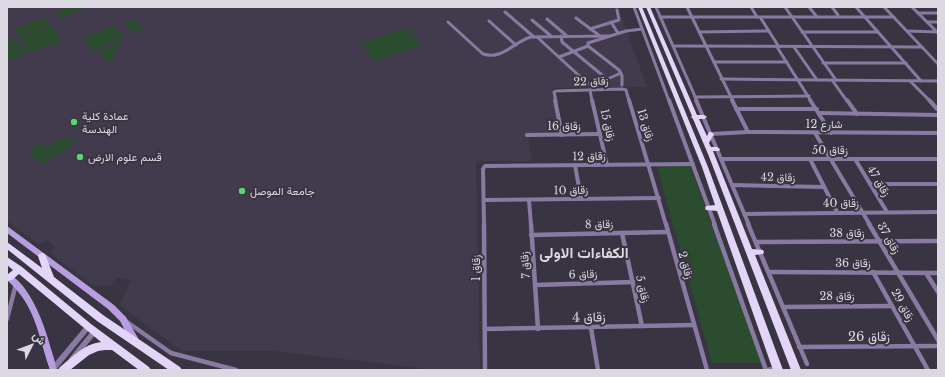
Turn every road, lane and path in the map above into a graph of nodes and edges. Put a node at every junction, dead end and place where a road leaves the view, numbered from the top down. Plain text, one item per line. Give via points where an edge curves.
1 (634, 7) edge
2 (640, 7) edge
3 (648, 7) edge
4 (656, 7) edge
5 (687, 7) edge
6 (751, 7) edge
7 (785, 7) edge
8 (809, 7) edge
9 (832, 7) edge
10 (856, 7) edge
11 (884, 7) edge
12 (912, 7) edge
13 (617, 10) dead end
14 (505, 12) dead end
15 (918, 13) junction
16 (938, 13) edge
17 (838, 15) dead end
18 (660, 17) junction
19 (692, 17) junction
20 (758, 17) junction
21 (792, 17) junction
22 (817, 17) junction
23 (866, 17) junction
24 (894, 17) junction
25 (576, 18) dead end
26 (547, 19) dead end
27 (532, 20) dead end
28 (489, 21) dead end
29 (448, 22) dead end
30 (611, 22) junction
31 (927, 22) junction
32 (938, 22) edge
33 (590, 29) junction
34 (642, 29) junction
35 (768, 31) junction
36 (699, 32) junction
37 (802, 32) junction
38 (878, 32) junction
39 (908, 32) junction
40 (938, 32) edge
41 (618, 33) junction
42 (551, 36) junction
43 (562, 36) junction
44 (567, 36) junction
45 (600, 36) junction
46 (609, 36) junction
47 (536, 37) junction
48 (516, 45) junction
49 (588, 46) junction
50 (673, 46) junction
51 (707, 46) junction
52 (778, 47) junction
53 (794, 47) junction
54 (812, 47) junction
55 (892, 47) junction
56 (922, 47) junction
57 (573, 52) junction
58 (559, 57) junction
59 (714, 62) junction
60 (787, 62) junction
61 (823, 63) junction
62 (906, 63) junction
63 (938, 64) edge
64 (621, 73) junction
65 (607, 79) junction
66 (721, 79) junction
67 (799, 80) junction
68 (817, 80) junction
69 (834, 80) junction
70 (910, 81) junction
71 (921, 81) junction
72 (938, 81) edge
73 (666, 84) junction
74 (622, 85) dead end
75 (590, 90) junction
76 (626, 90) joint
77 (809, 96) junction
78 (695, 97) junction
79 (731, 97) junction
80 (931, 102) junction
81 (938, 102) edge
82 (736, 109) junction
83 (817, 109) junction
84 (938, 110) edge
85 (820, 113) junction
86 (857, 114) junction
87 (938, 115) edge
88 (694, 117) junction
89 (704, 117) junction
90 (748, 132) junction
91 (815, 133) junction
92 (831, 133) junction
93 (938, 133) edge
94 (600, 134) junction
95 (711, 134) junction
96 (527, 135) dead end
97 (562, 135) junction
98 (707, 146) junction
99 (717, 149) junction
100 (722, 159) junction
101 (810, 159) junction
102 (831, 159) junction
103 (855, 159) junction
104 (938, 159) edge
105 (649, 164) junction
106 (693, 164) junction
107 (575, 165) junction
108 (607, 165) junction
109 (485, 166) joint
110 (870, 184) junction
111 (938, 184) edge
112 (732, 185) junction
113 (824, 187) junction
114 (658, 198) junction
115 (581, 199) junction
116 (484, 200) junction
117 (529, 200) junction
118 (709, 208) junction
119 (720, 208) junction
120 (837, 212) junction
121 (864, 212) junction
122 (887, 212) junction
123 (938, 212) edge
124 (744, 214) junction
125 (7, 230) edge
126 (667, 232) junction
127 (622, 233) junction
128 (532, 234) junction
129 (938, 241) edge
130 (756, 242) junction
131 (881, 242) junction
132 (7, 245) edge
133 (750, 252) junction
134 (760, 252) junction
135 (42, 256) junction
136 (7, 260) edge
137 (19, 270) junction
138 (768, 272) junction
139 (873, 272) junction
140 (899, 273) junction
141 (926, 273) junction
142 (938, 273) edge
143 (8, 277) edge
144 (50, 278) junction
145 (633, 282) junction
146 (16, 283) junction
147 (535, 285) junction
148 (938, 292) edge
149 (892, 306) junction
150 (783, 307) junction
151 (7, 318) edge
152 (123, 319) junction
153 (694, 325) junction
154 (642, 326) junction
155 (591, 328) junction
156 (91, 329) junction
157 (485, 329) junction
158 (538, 329) junction
159 (938, 340) edge
160 (136, 342) junction
161 (113, 346) junction
162 (938, 346) edge
163 (799, 347) junction
164 (915, 347) junction
165 (788, 348) junction
166 (804, 367) edge
167 (53, 369) edge
168 (62, 370) edge
169 (146, 370) edge
170 (177, 370) edge
171 (236, 370) edge
172 (485, 370) edge
173 (598, 370) edge
174 (707, 370) edge
175 (771, 370) edge
176 (796, 370) edge
177 (928, 370) edge

1 - 34 street
2 - 73 highway
3 - 88 highway
4 - 18 street
5 - 19 street
6 - 20 street
7 - 21 street
8 - 22 street
9 - 17 street
10 - 23 street
11 - 24 street
12 - 15 street
13 - 30 street via 619,20
14 - 47 street
15 - 16 street
15 - 31 street
18 - 19 street
18 - 50 street
19 - 20 street
19 - 36 street
20 - 21 street
20 - 35 street
21 - 22 street
21 - 37 street
22 - 23 street
23 - 24 street
23 - 38 street
24 - 39 street
25 - 33 street
26 - 44 street
27 - 42 street
28 - 48 street
29 - 48 street via 483,54 490,56 506,52
30 - 33 street
30 - 41 street
31 - 32 street
31 - 40 street
33 - 45 street
34 - 41 street
34 - 73 street
35 - 36 street
35 - 52 street
36 - 51 street
37 - 38 street
37 - 54 street
38 - 55 street
39 - 40 street
39 - 56 street
41 - 46 street
42 - 43 street
42 - 47 street
43 - 44 street
43 - 57 street via 562,42
44 - 45 street
45 - 46 street
46 - 49 street via 588,43
47 - 48 street via 521,40
47 - 58 street
49 - 57 street
49 - 64 street
50 - 51 street
50 - 78 street
51 - 52 street
51 - 59 street
52 - 53 street
52 - 60 street
53 - 54 street
53 - 68 street
54 - 55 street
54 - 61 street
55 - 56 street
55 - 62 street
56 - 63 street
57 - 58 street
57 - 65 street
58 - 65 street via 587,83 594,85
59 - 60 street
59 - 66 street
60 - 67 street
61 - 62 street
61 - 69 street
62 - 71 street
64 - 65 street
64 - 74 street
66 - 67 street
66 - 79 street
67 - 68 street
67 - 77 street
68 - 69 street
69 - 70 street
69 - 86 street
70 - 71 street
70 - 80 street
71 - 72 street
73 - 106 street
73 - 119 highway
75 - 76 street, زقاق 22
75 - 94 street, زقاق 15
75 - 97 street, زقاق 22 via 554,92
76 - 105 street, زقاق 13
77 - 79 street
77 - 83 street
78 - 79 street
78 - 89 street
79 - 82 street
80 - 81 street
80 - 84 street
82 - 83 street
82 - 90 street
83 - 85 street
85 - 86 street
85 - 92 street
86 - 87 street
88 - 89 highway
88 - 98 highway
89 - 95 street
90 - 91 street, شارع 12
90 - 95 street, شارع 12
91 - 92 street, شارع 12
91 - 102 street, زقاق 37
92 - 93 street, شارع 12
94 - 97 street, زقاق 16
94 - 108 street, زقاق 15
95 - 98 highway
95 - 99 street
96 - 97 street, زقاق 16
98 - 99 highway
98 - 133 highway
99 - 100 street
100 - 101 street, زقاق 50
100 - 112 street
101 - 102 street, زقاق 50
101 - 113 street
102 - 103 street, زقاق 50
102 - 121 street, زقاق 37
103 - 104 street, زقاق 50
103 - 110 street, زقاق 47
105 - 106 street, زقاق 12
105 - 108 street, زقاق 12
105 - 114 street, زقاق 2
106 - 118 street
107 - 108 street, زقاق 12
107 - 109 street, زقاق 12
107 - 115 street
109 - 116 street, زقاق 1
110 - 111 street
110 - 122 street, زقاق 47
112 - 113 street, زقاق 42
112 - 124 street
113 - 120 street
114 - 115 street, زقاق 10
114 - 126 street, زقاق 2
115 - 117 street, زقاق 10
116 - 117 street, زقاق 10
116 - 157 street, زقاق 1
117 - 128 street, زقاق 7
118 - 119 highway
118 - 175 street
119 - 175 highway via 763,327
120 - 121 street, زقاق 40
120 - 124 street, زقاق 40
121 - 122 street, زقاق 40
121 - 131 street, زقاق 37
122 - 123 street, زقاق 40
124 - 130 street
125 - 135 main road
126 - 127 street, زقاق 8
126 - 153 street, زقاق 2
127 - 128 street, زقاق 8
127 - 145 street, زقاق 5
128 - 147 street, زقاق 7
129 - 131 street, زقاق 38
130 - 131 street, زقاق 38
130 - 134 street
131 - 140 street, زقاق 37
132 - 144 highway
133 - 134 highway
133 - 165 highway
134 - 138 street
135 - 144 highway
135 - 152 main road via 111,306
136 - 137 highway
137 - 143 highway
137 - 156 highway
138 - 139 street, زقاق 36
138 - 150 street
139 - 140 street, زقاق 36
139 - 149 street, زقاق 29
140 - 141 street, زقاق 36
140 - 159 street, زقاق 37
141 - 142 street, زقاق 36
141 - 148 street
143 - 146 main road
144 - 160 highway via 100,318
145 - 147 street, زقاق 6
145 - 154 street, زقاق 5
146 - 151 street
146 - 167 main road via 36,311
147 - 158 street, زقاق 7
149 - 150 street, زقاق 28
149 - 164 street, زقاق 29
150 - 163 street
152 - 160 main road
152 - 171 street via 171,353
153 - 154 street, زقاق 4
153 - 174 street, زقاق 2
154 - 155 street, زقاق 4
155 - 158 street, زقاق 4
155 - 173 street
156 - 161 highway
156 - 167 street
156 - 168 street
157 - 158 street, زقاق 4
157 - 172 street, زقاق 1
160 - 170 highway
161 - 168 highway via 99,344 92,347
161 - 169 highway
162 - 164 street, زقاق 26
163 - 164 street, زقاق 26
163 - 166 street
164 - 177 street, زقاق 29
165 - 166 highway
165 - 176 highway

